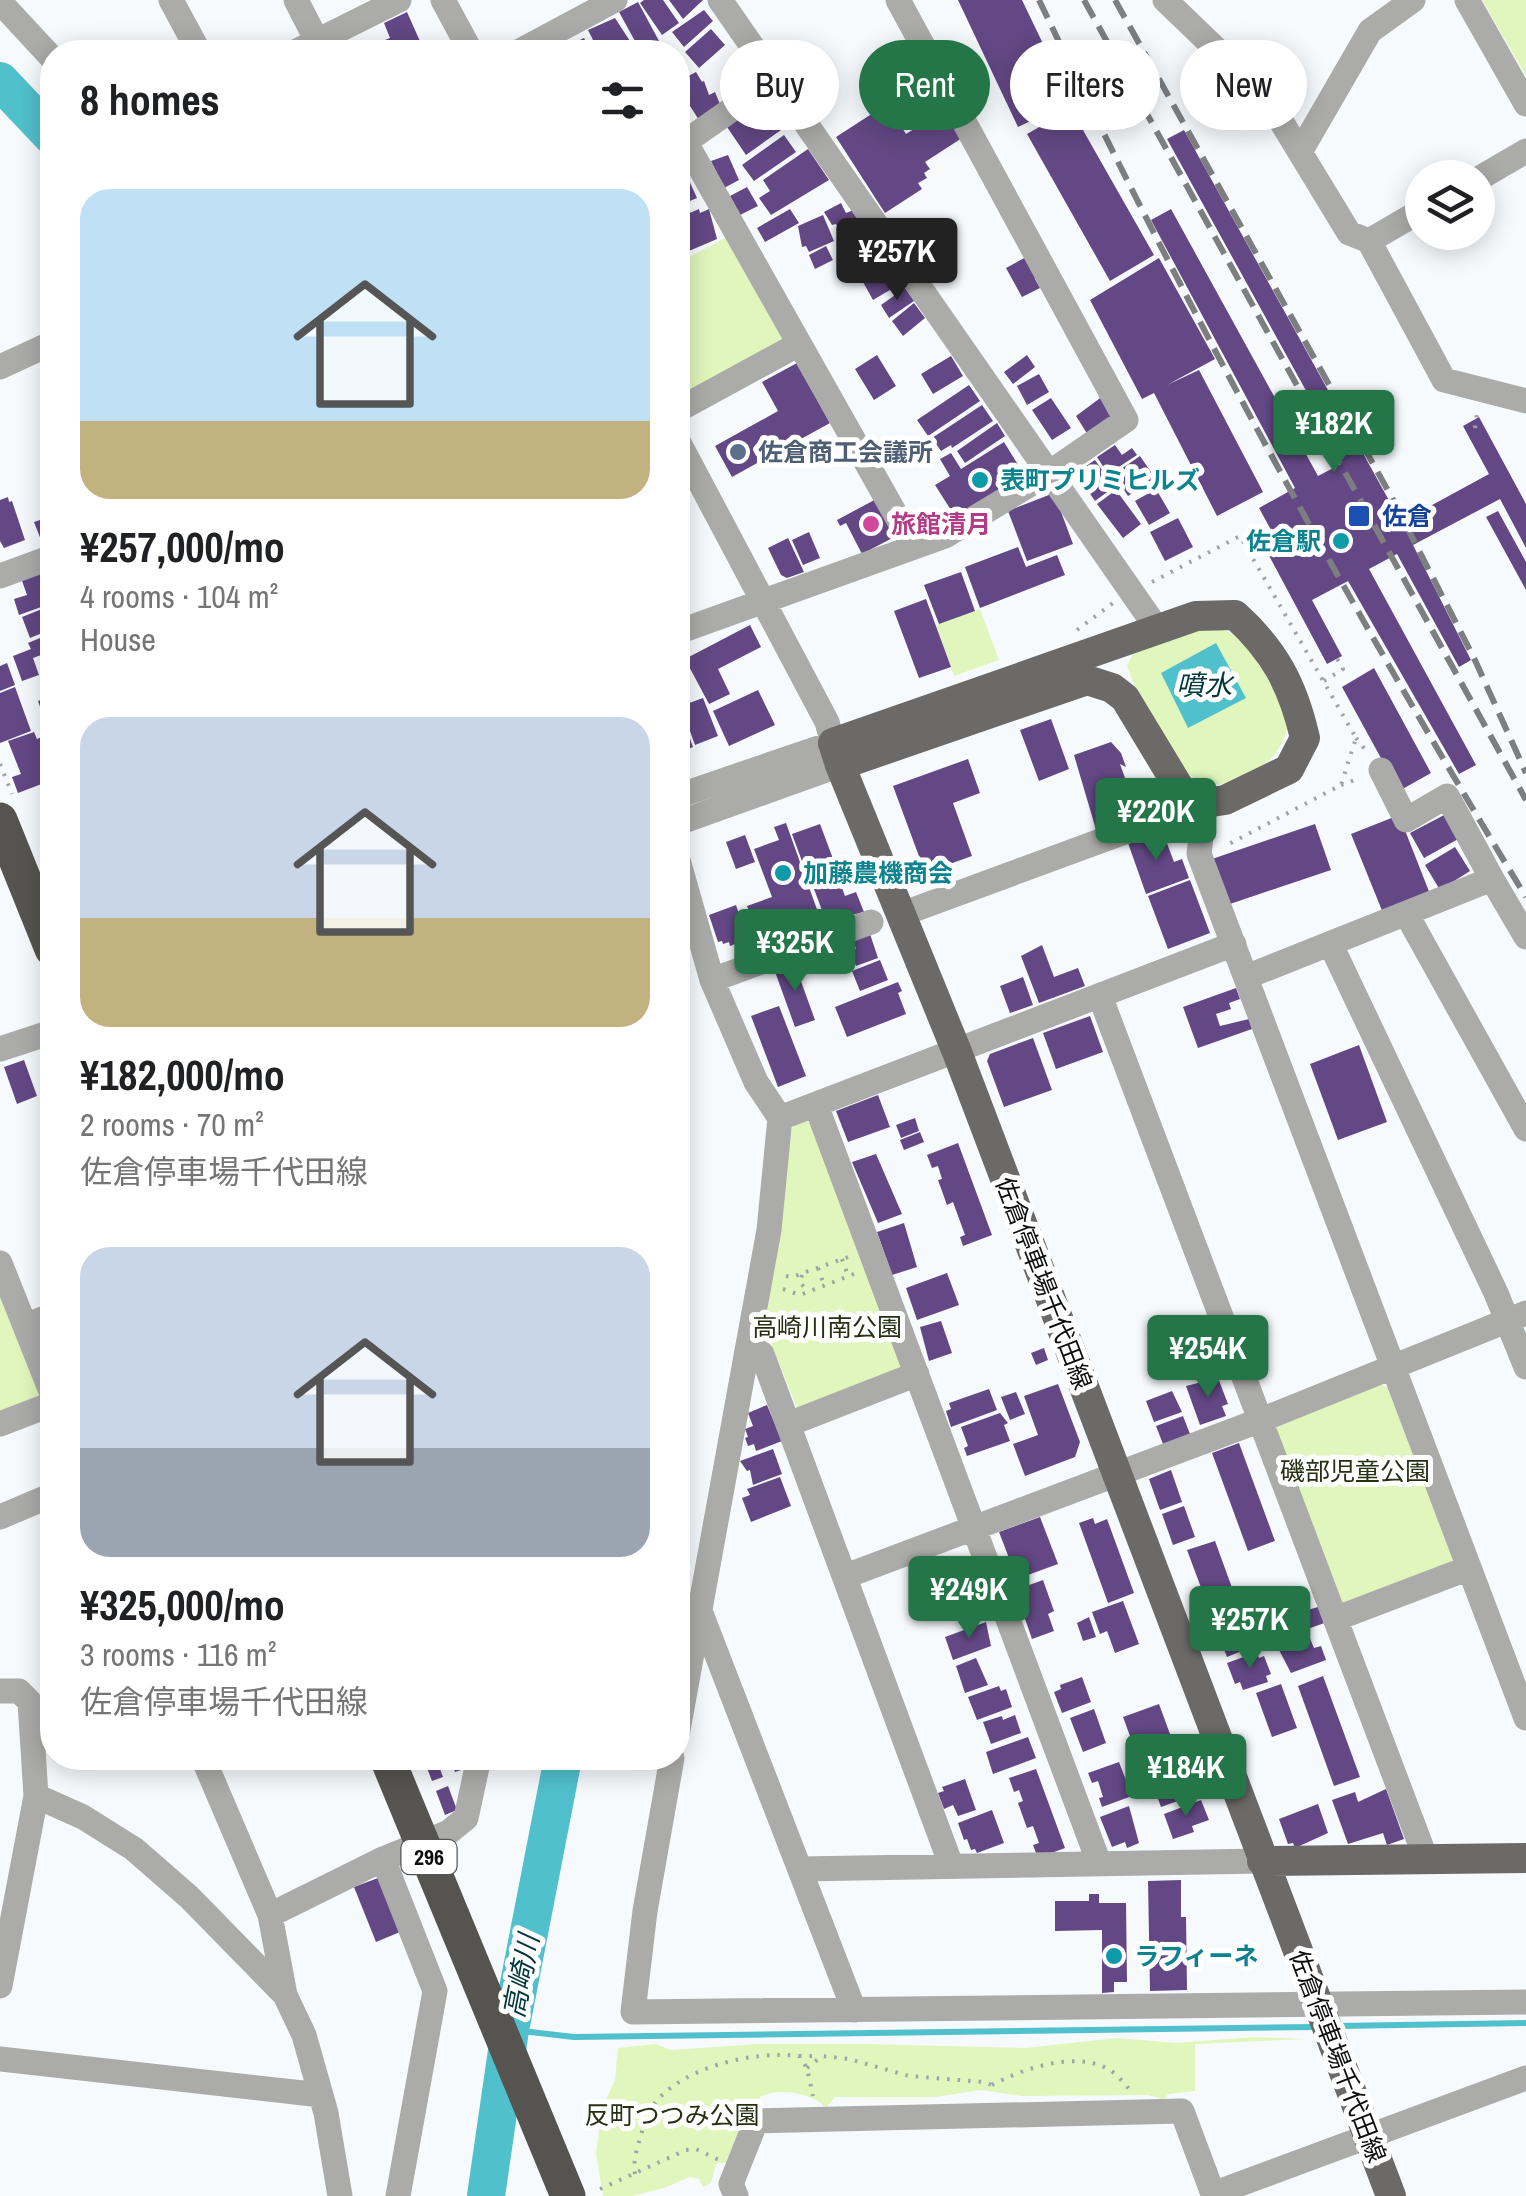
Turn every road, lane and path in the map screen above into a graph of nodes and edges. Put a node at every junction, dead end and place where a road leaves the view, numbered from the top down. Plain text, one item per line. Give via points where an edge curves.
1 (171, 0) edge
2 (296, 0) edge
3 (398, 0) edge
4 (443, 0) edge
5 (615, 0) edge
6 (720, 0) edge
7 (898, 0) edge
8 (1165, 0) edge
9 (1413, 0) edge
10 (1467, 0) edge
11 (0, 2) edge
12 (193, 40) edge
13 (305, 40) edge
14 (320, 40) edge
15 (465, 40) edge
16 (540, 40) edge
17 (748, 40) edge
18 (40, 45) edge
19 (1526, 104) edge
20 (720, 118) edge
21 (810, 130) edge
22 (690, 139) edge
23 (1526, 151) edge
24 (1300, 152) junction
25 (690, 159) edge
26 (1495, 169) edge
27 (1405, 220) edge
28 (1369, 241) junction
29 (799, 344) junction
30 (40, 349) edge
31 (0, 367) edge
32 (1526, 401) edge
33 (690, 403) edge
34 (1479, 406) dead end
35 (1475, 428) dead end
36 (690, 463) edge
37 (1049, 473) junction
38 (1275, 539) dead end
39 (914, 548) junction
40 (1250, 553) dead end
41 (40, 561) edge
42 (0, 576) edge
43 (764, 602) junction
44 (690, 628) edge
45 (1158, 630) junction
46 (1335, 655) dead end
47 (1324, 680) dead end
48 (837, 754) junction
49 (1382, 770) dead end
50 (690, 793) edge
51 (1205, 803) junction
52 (690, 818) edge
53 (0, 820) edge
54 (1152, 822) dead end
55 (1492, 879) junction
56 (690, 902) edge
57 (902, 914) junction
58 (1407, 915) junction
59 (40, 919) edge
60 (870, 922) dead end
61 (1526, 937) edge
62 (1234, 944) junction
63 (1331, 945) junction
64 (1246, 976) junction
65 (712, 980) junction
66 (1100, 996) junction
67 (40, 1036) edge
68 (0, 1050) edge
69 (957, 1052) junction
70 (816, 1104) junction
71 (780, 1118) junction
72 (1526, 1129) edge
73 (852, 1256) dead end
74 (842, 1259) junction
75 (0, 1264) edge
76 (818, 1268) junction
77 (858, 1272) dead end
78 (802, 1274) junction
79 (782, 1275) dead end
80 (848, 1276) junction
81 (771, 1285) dead end
82 (824, 1286) junction
83 (808, 1292) junction
84 (1517, 1316) edge
85 (40, 1320) edge
86 (25, 1326) junction
87 (749, 1342) junction
88 (40, 1364) edge
89 (1526, 1367) edge
90 (1394, 1368) junction
91 (917, 1374) junction
92 (40, 1409) edge
93 (1261, 1420) junction
94 (0, 1424) edge
95 (789, 1424) junction
96 (1116, 1473) junction
97 (40, 1500) edge
98 (0, 1517) edge
99 (974, 1526) junction
100 (1470, 1568) junction
101 (846, 1576) junction
102 (700, 1611) junction
103 (1334, 1619) junction
104 (690, 1665) edge
105 (0, 1690) edge
106 (1526, 1718) edge
107 (208, 1770) edge
108 (392, 1770) edge
109 (477, 1770) edge
110 (670, 1770) edge
111 (36, 1796) junction
112 (422, 1842) junction
113 (1526, 1858) edge
114 (382, 1859) junction
115 (1426, 1859) junction
116 (1262, 1860) junction
117 (1099, 1863) junction
118 (951, 1865) junction
119 (801, 1869) junction
120 (270, 1916) junction
121 (0, 1986) edge
122 (285, 1995) junction
123 (1526, 2002) edge
124 (1320, 2005) junction
125 (854, 2010) junction
126 (800, 2056) junction
127 (822, 2056) junction
128 (0, 2059) edge
129 (807, 2068) junction
130 (1524, 2084) edge
131 (992, 2085) junction
132 (1132, 2092) dead end
133 (993, 2095) dead end
134 (322, 2096) junction
135 (812, 2104) dead end
136 (1370, 2138) junction
137 (732, 2165) dead end
138 (635, 2174) junction
139 (584, 2192) edge
140 (1211, 2195) edge
141 (340, 2196) edge
142 (398, 2196) edge
143 (736, 2196) edge
144 (1391, 2196) edge

1 - 12 street
2 - 13 street
3 - 14 street
4 - 15 street
5 - 16 street
6 - 17 street
7 - 37 street via 1126,420
8 - 24 street via 1268,98
9 - 24 street via 1370,31
10 - 19 street
11 - 18 street
20 - 22 street
21 - 37 street
23 - 26 street
24 - 28 street via 1350,233
25 - 29 street
27 - 28 street
28 - 32 street via 1444,380
29 - 33 street
29 - 39 street
30 - 31 street
34 - 35 path
36 - 43 street
37 - 39 street
37 - 45 street
38 - 40 path
39 - 43 street
41 - 42 street
43 - 44 street
43 - 48 street via 828,722
45 - 48 main road
45 - 51 main road via 1196,616 1235,615 1264,641 1297,703 1305,738 1289,769
46 - 47 path via 1343,669
48 - 50 street
48 - 51 main road via 1087,680 1126,698 1180,789
48 - 52 street
48 - 57 main road, 佐倉停車場千代田線
49 - 55 street via 1406,820 1448,796
51 - 62 street via 1199,854
53 - 59 highway
54 - 57 street
55 - 58 street
55 - 61 street
56 - 65 street
57 - 69 main road, 佐倉停車場千代田線
58 - 63 street
58 - 72 street
60 - 65 street
62 - 64 street
62 - 66 street
63 - 64 street
63 - 84 street
64 - 90 street
65 - 71 street via 756,1082
66 - 69 street
66 - 93 street
67 - 68 street
69 - 70 street
69 - 96 main road, 佐倉停車場千代田線
70 - 71 street
70 - 91 street
71 - 87 street
73 - 74 path
74 - 76 path
74 - 80 path
75 - 86 street
76 - 78 path
76 - 82 path
77 - 80 path
78 - 79 path
78 - 83 path
80 - 82 path
81 - 83 path
82 - 83 path
84 - 89 street
84 - 90 street
85 - 86 street
86 - 88 street
87 - 95 street via 762,1354
87 - 102 street
90 - 93 street
90 - 100 street
91 - 95 street
91 - 99 street
92 - 94 street
93 - 96 street
93 - 103 street
95 - 101 street
96 - 99 street
96 - 116 main road, 佐倉停車場千代田線
97 - 98 street
99 - 101 street
99 - 117 street
100 - 103 street
100 - 106 street
101 - 118 street
102 - 104 street
102 - 119 street
103 - 115 street
105 - 111 street via 30,1702
107 - 120 street
108 - 112 highway, 296
109 - 112 street via 466,1818
110 - 125 street via 633,2012
111 - 121 street
111 - 122 street via 134,1849
112 - 114 street
112 - 139 highway, 296 via 543,2136
113 - 115 main road
114 - 120 street
114 - 142 street via 434,1990
115 - 116 main road
116 - 117 street
116 - 124 main road, 佐倉停車場千代田線
117 - 118 street
118 - 119 street
119 - 125 street
120 - 122 street
122 - 134 street
123 - 124 street
124 - 125 street
124 - 136 main road, 佐倉停車場千代田線
126 - 127 path
126 - 129 path
126 - 138 path via 716,2065 664,2094 649,2112
127 - 129 path
127 - 131 path via 909,2076
128 - 134 street
129 - 135 path
130 - 136 street
131 - 132 path via 1076,2060 1106,2067
131 - 133 path
134 - 141 street
136 - 140 street
136 - 144 main road, 佐倉停車場千代田線
137 - 138 path via 696,2149
138 - 139 path
140 - 143 street via 1182,2111 756,2121 731,2184

